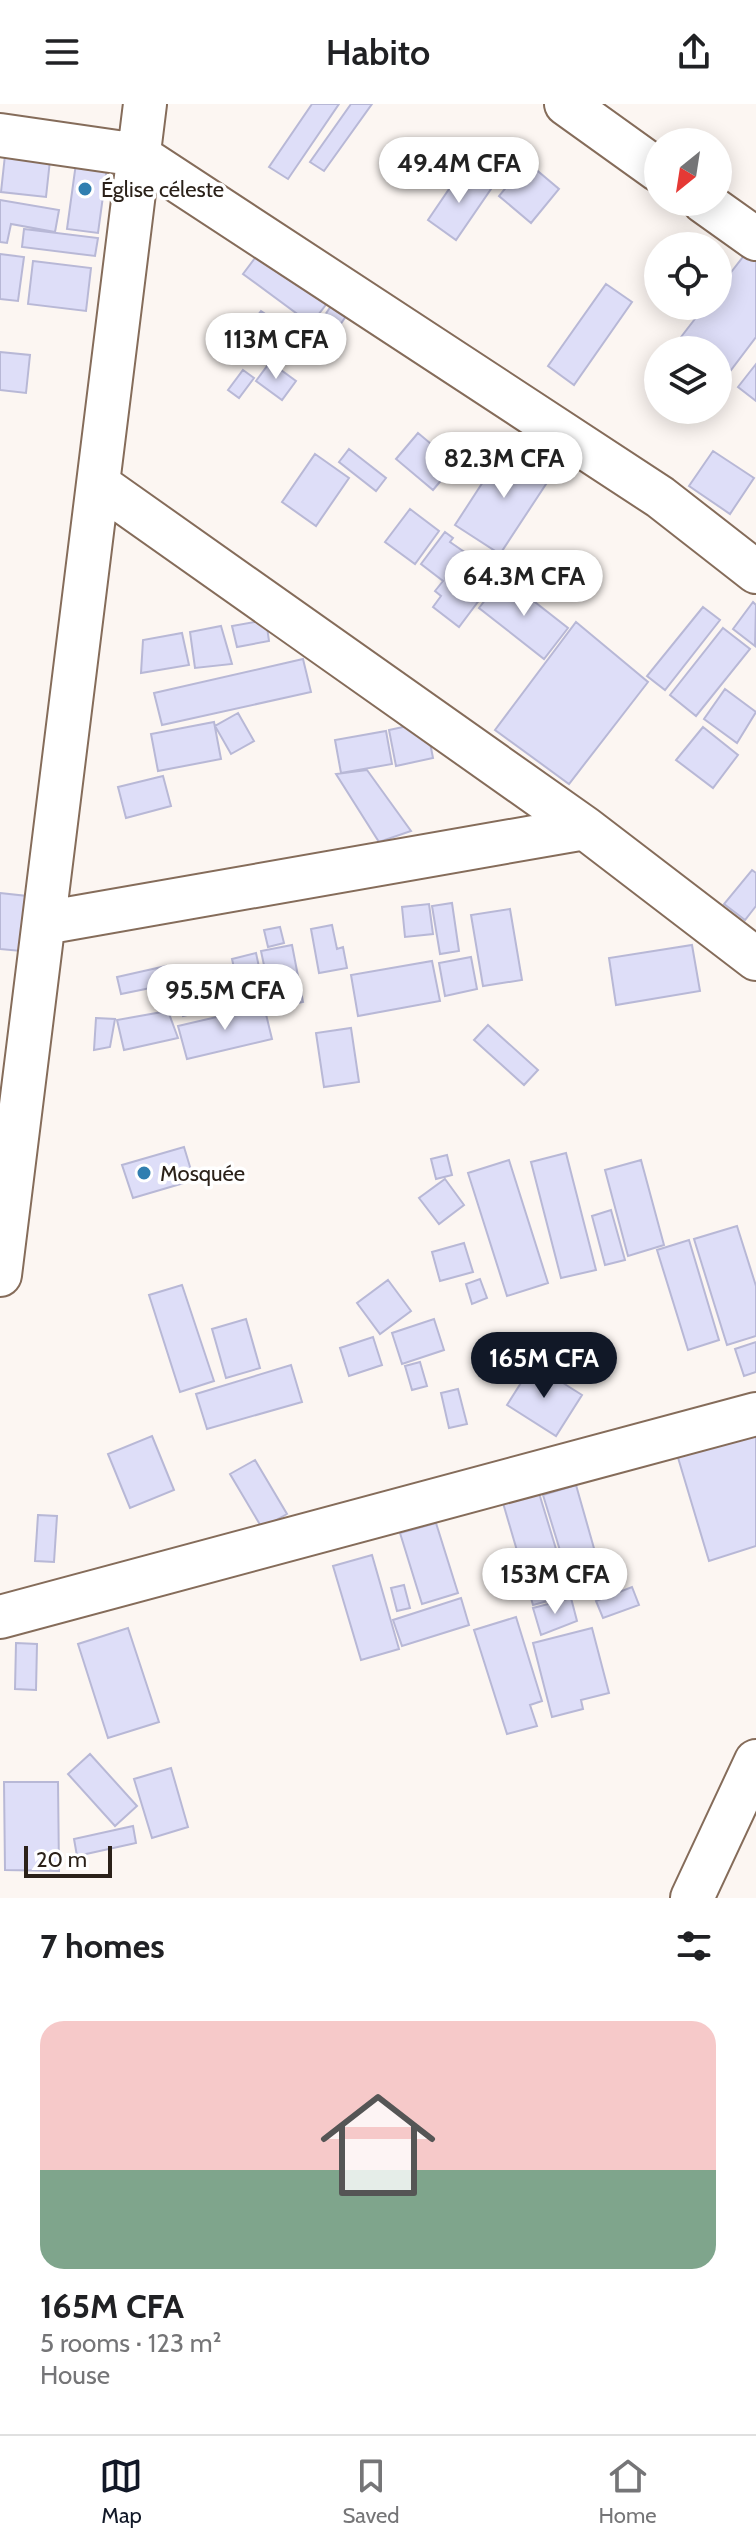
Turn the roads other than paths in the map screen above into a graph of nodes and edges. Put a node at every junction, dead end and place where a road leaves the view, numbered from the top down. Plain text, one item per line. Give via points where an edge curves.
1 (145, 104) edge
2 (566, 104) edge
3 (0, 135) edge
4 (138, 155) junction
5 (644, 160) edge
6 (724, 216) edge
7 (756, 239) edge
8 (98, 484) junction
9 (756, 572) edge
10 (585, 828) junction
11 (44, 923) junction
12 (756, 959) edge
13 (16, 1017) edge
14 (0, 1275) edge
15 (756, 1414) edge
16 (0, 1617) edge
17 (755, 1765) edge
18 (692, 1898) edge

1 - 4 street
2 - 5 street
3 - 4 street
4 - 8 street
4 - 9 street via 660,497
6 - 7 street
8 - 10 street
8 - 11 street
10 - 11 street
10 - 12 street
11 - 13 street
13 - 14 street
15 - 16 street
17 - 18 street

